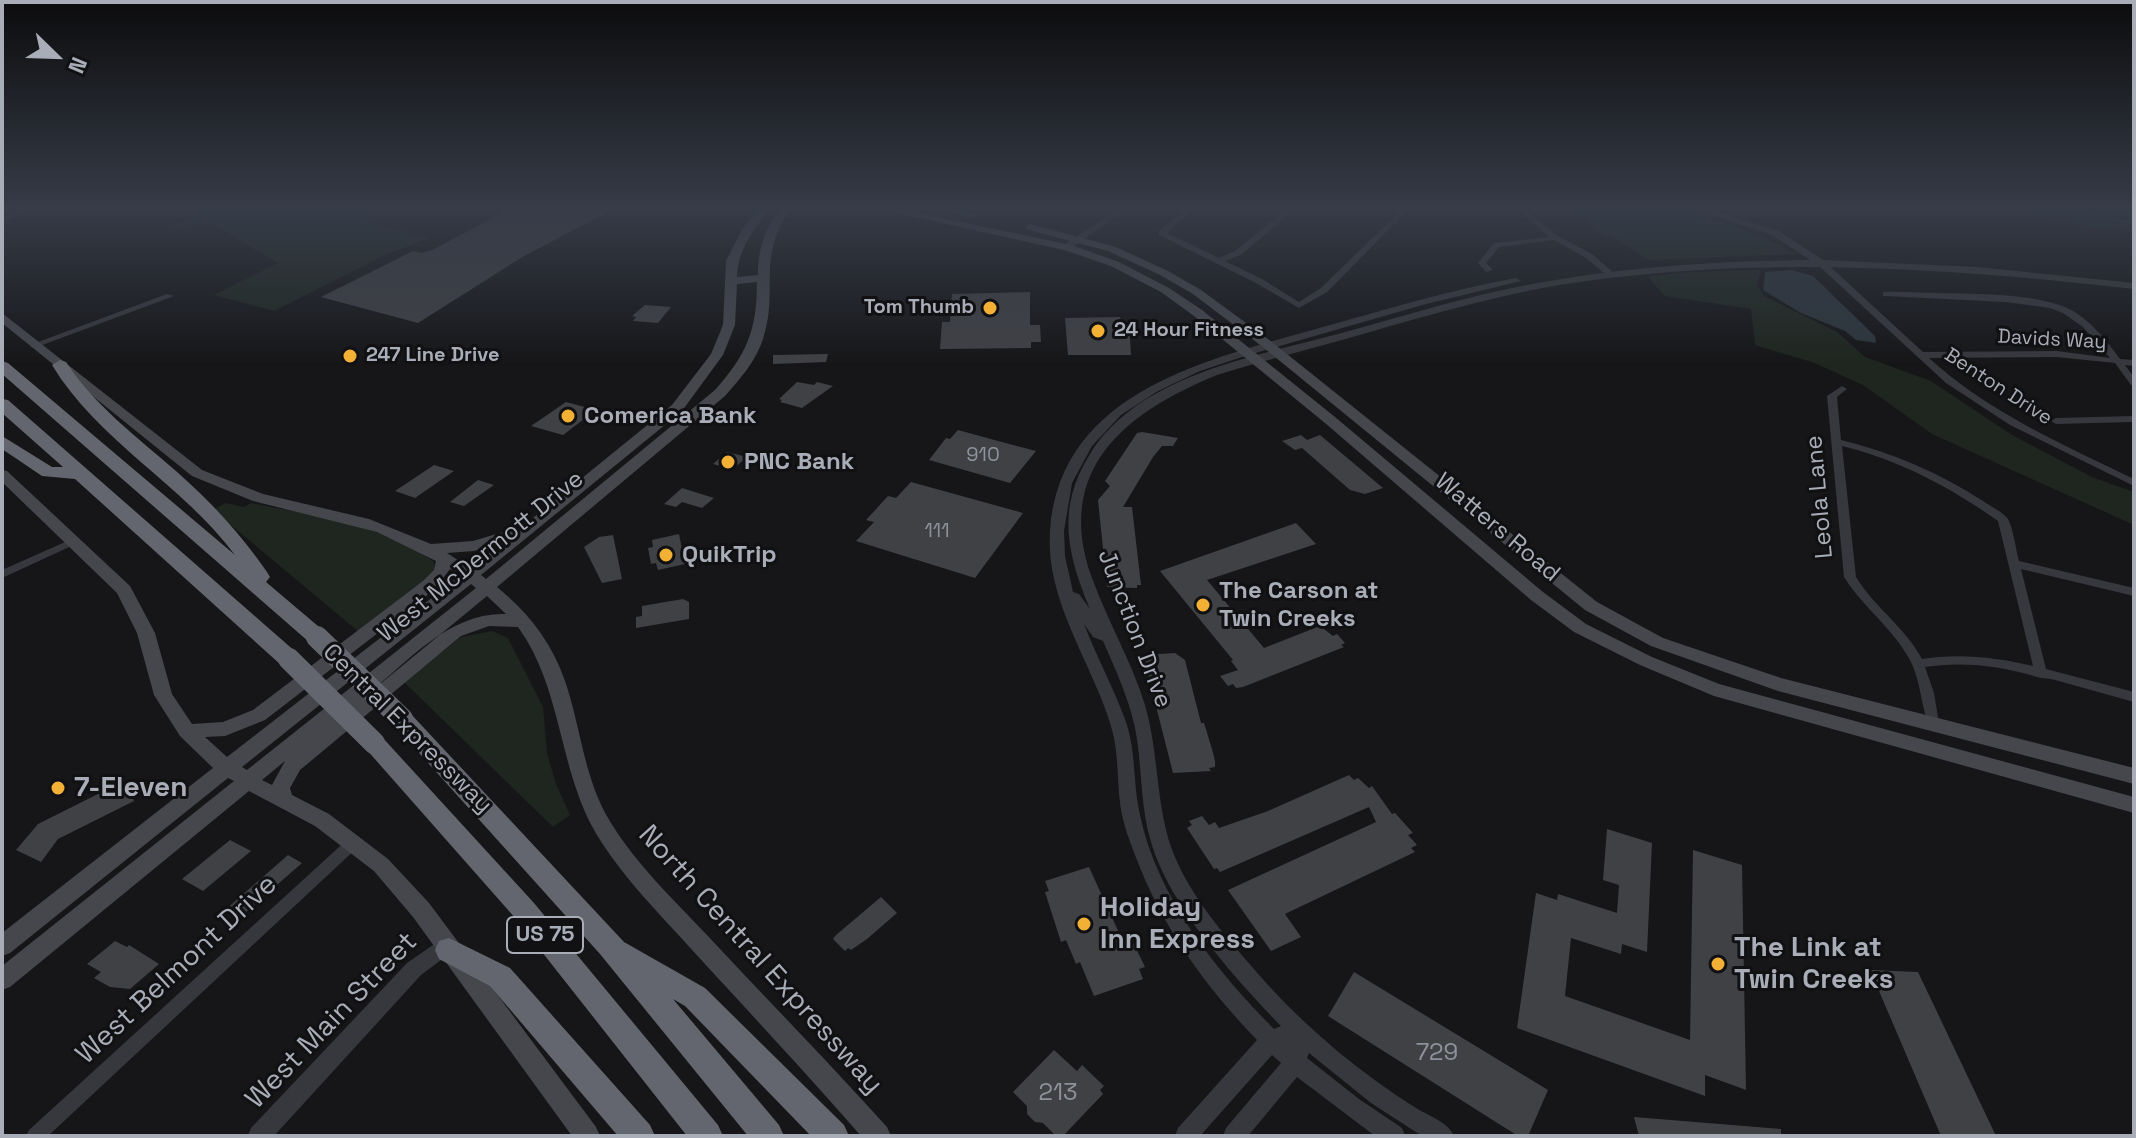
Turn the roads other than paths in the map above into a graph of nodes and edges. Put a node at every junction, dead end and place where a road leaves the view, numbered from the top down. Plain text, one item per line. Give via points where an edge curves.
1 (735, 260) edge
2 (763, 260) edge
3 (1104, 260) edge
4 (1137, 260) edge
5 (1354, 260) edge
6 (1484, 260) edge
7 (1589, 260) edge
8 (1815, 260) edge
9 (1818, 260) edge
10 (1820, 260) edge
11 (1822, 260) edge
12 (1220, 261) edge
13 (1489, 270) dead end
14 (1608, 272) junction
15 (762, 278) junction
16 (2134, 280) edge
17 (730, 281) junction
18 (2134, 286) edge
19 (1886, 294) dead end
20 (170, 296) dead end
21 (2, 317) edge
22 (34, 345) junction
23 (1262, 352) junction
24 (1920, 355) junction
25 (2117, 361) junction
26 (2134, 363) edge
27 (60, 365) junction
28 (2, 366) edge
29 (2134, 383) edge
30 (1157, 386) junction
31 (1842, 389) dead end
32 (2, 404) edge
33 (677, 408) junction
34 (699, 413) junction
35 (1132, 414) junction
36 (2134, 419) edge
37 (2056, 421) dead end
38 (2, 441) edge
39 (1836, 442) junction
40 (2, 474) edge
41 (82, 474) junction
42 (2134, 483) edge
43 (528, 530) junction
44 (74, 541) junction
45 (438, 554) junction
46 (2015, 564) junction
47 (2, 574) edge
48 (470, 576) junction
49 (1063, 579) junction
50 (486, 587) junction
51 (2134, 592) edge
52 (270, 594) junction
53 (525, 622) junction
54 (1111, 638) junction
55 (1918, 664) junction
56 (2041, 674) junction
57 (2134, 697) edge
58 (1933, 723) junction
59 (187, 731) junction
60 (1938, 752) junction
61 (227, 767) junction
62 (2134, 776) edge
63 (246, 780) junction
64 (283, 799) junction
65 (2134, 805) edge
66 (354, 842) junction
67 (610, 945) junction
68 (2, 946) edge
69 (447, 947) junction
70 (2, 980) edge
71 (1301, 1034) junction
72 (1270, 1041) junction
73 (1294, 1064) junction
74 (585, 1135) edge
75 (35, 1136) edge
76 (259, 1136) edge
77 (639, 1136) edge
78 (707, 1136) edge
79 (768, 1136) edge
80 (833, 1136) edge
81 (878, 1136) edge
82 (1186, 1136) edge
83 (1234, 1136) edge
84 (1394, 1136) edge
85 (1443, 1136) edge

1 - 17 main road, West McDermott Drive
2 - 15 main road, West McDermott Drive
3 - 23 main road, Watters Road via 1165,290
4 - 23 main road, Watters Road via 1185,284
5 - 12 street via 1299,306
6 - 13 street
7 - 14 street
8 - 14 street
9 - 24 street, Benton Drive
10 - 18 street
11 - 16 street via 1970,264
14 - 23 street via 1495,284
15 - 17 main road
15 - 34 main road, West McDermott Drive via 762,313 754,346 734,378
17 - 33 main road, West McDermott Drive via 724,338 704,375
19 - 25 street via 2058,308 2098,338
20 - 22 street
21 - 22 main road
22 - 27 main road
23 - 30 street, Junction Drive via 1202,366
23 - 35 street, Junction Drive via 1150,400
23 - 58 main road, Watters Road via 1591,606 1707,662
23 - 60 main road, Watters Road via 1537,596 1580,628 1714,689
24 - 25 street, Davids Way via 2057,354
24 - 42 street, Benton Drive via 2013,423
25 - 26 street, Davids Way
25 - 29 street
27 - 45 main road via 181,463 217,485 266,502 363,522
27 - 52 highway via 72,388 239,544
28 - 52 highway, Central Expressway / US 75
30 - 35 street
30 - 49 street, Junction Drive via 1108,419 1069,473 1056,535
31 - 39 street, Leola Lane via 1832,396
32 - 41 highway, Central Expressway / US 75
33 - 34 main road
33 - 43 main road, West McDermott Drive
34 - 50 main road, West McDermott Drive
35 - 54 street, Junction Drive via 1107,436 1074,507 1079,568
36 - 37 street
38 - 41 highway via 48,472
39 - 46 street via 1895,459 1989,510 2003,520
39 - 55 street, Leola Lane via 1850,577
40 - 44 main road
41 - 78 highway, Central Expressway / US 75, bridge via 289,659 374,743 506,889
43 - 45 main road
43 - 48 main road, West McDermott Drive
44 - 47 street
44 - 59 main road via 114,577 132,602 163,695
45 - 48 main road, North Central Expressway
45 - 59 main road via 441,572 429,585 259,715 225,729
46 - 51 street
46 - 56 street
48 - 50 main road, North Central Expressway
48 - 61 main road, West McDermott Drive
49 - 54 street via 1094,628
49 - 72 street, Junction Drive via 1120,729 1133,824 1160,893 1227,998
50 - 53 main road, North Central Expressway
50 - 63 main road, West McDermott Drive
52 - 67 highway, Central Expressway / US 75, bridge via 402,719
53 - 64 main road via 481,620 455,632 293,765 280,788
53 - 81 main road, North Central Expressway via 549,659 581,783 610,839
54 - 71 street, Junction Drive via 1139,708 1161,846 1188,899
55 - 56 street via 1957,658
55 - 58 street, Leola Lane
56 - 57 street
58 - 60 main road
58 - 62 main road, Watters Road
59 - 61 main road
60 - 65 main road, Watters Road
61 - 63 main road
61 - 68 main road, West McDermott Drive
63 - 64 main road
63 - 70 main road, West McDermott Drive
64 - 66 main road
66 - 69 main road via 391,876
66 - 75 street, West Belmont Drive
67 - 79 highway, Central Expressway / US 75
67 - 80 highway via 695,997
69 - 74 main road
69 - 76 street, West Main Street via 414,969
69 - 77 highway via 500,977
71 - 72 street
71 - 73 street
71 - 85 street, Junction Drive via 1358,1082
72 - 73 street, Junction Drive
72 - 82 street
73 - 83 street
73 - 84 street, Junction Drive

